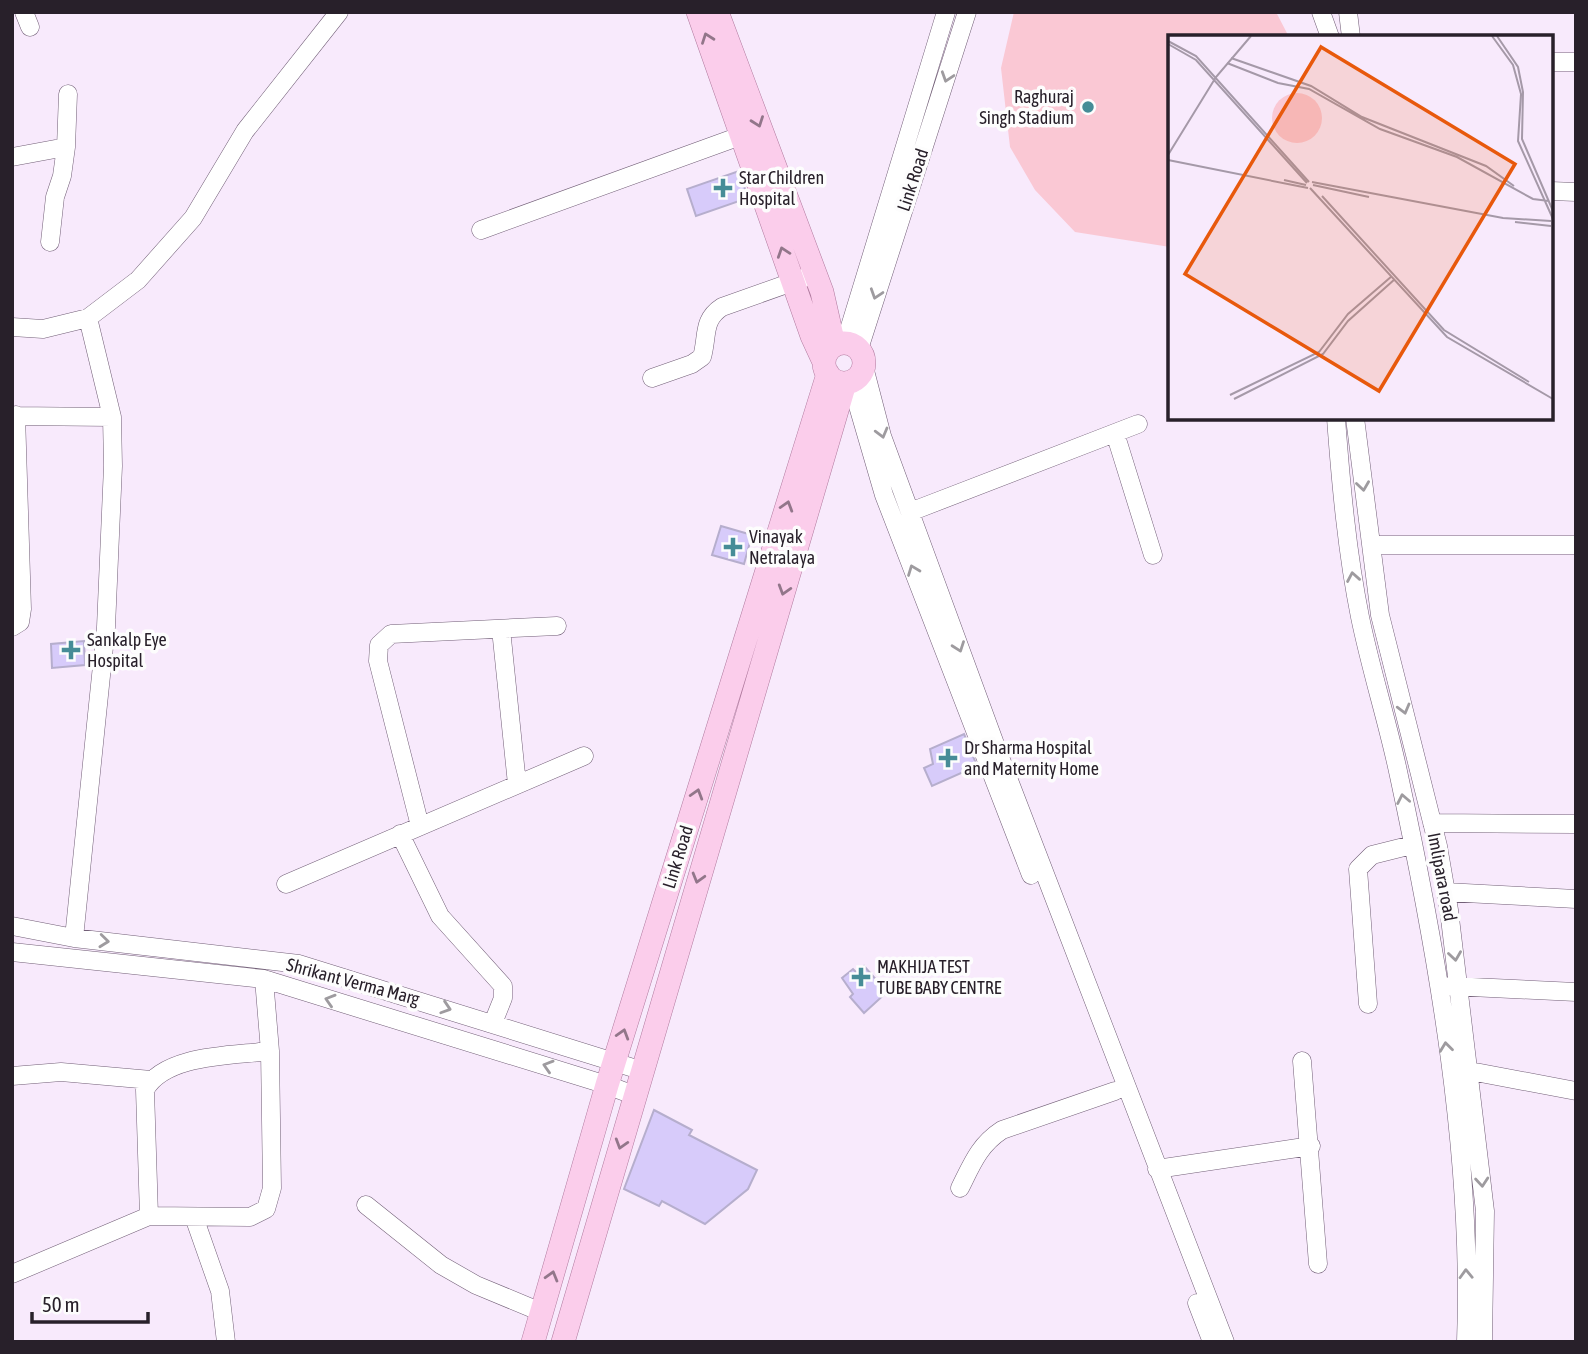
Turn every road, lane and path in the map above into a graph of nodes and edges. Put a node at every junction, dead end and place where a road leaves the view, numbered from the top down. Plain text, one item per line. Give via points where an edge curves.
1 (340, 12) edge
2 (698, 12) edge
3 (717, 12) edge
4 (946, 12) edge
5 (967, 12) edge
6 (1321, 12) edge
7 (1348, 12) edge
8 (1329, 35) edge
9 (1351, 35) edge
10 (1553, 62) edge
11 (1576, 62) edge
12 (68, 94) dead end
13 (743, 135) junction
14 (66, 146) junction
15 (12, 158) edge
16 (1553, 191) edge
17 (1576, 192) edge
18 (481, 230) dead end
19 (50, 242) dead end
20 (815, 274) junction
21 (793, 283) junction
22 (88, 318) junction
23 (12, 327) edge
24 (844, 363) junction
25 (652, 377) dead end
26 (14, 416) edge
27 (112, 416) junction
28 (1336, 420) edge
29 (1355, 420) edge
30 (1138, 424) dead end
31 (1115, 433) junction
32 (15, 469) edge
33 (911, 512) junction
34 (1371, 545) junction
35 (1576, 545) edge
36 (1153, 555) dead end
37 (557, 626) dead end
38 (12, 627) edge
39 (501, 629) junction
40 (584, 756) dead end
41 (517, 784) junction
42 (1432, 823) junction
43 (1576, 824) edge
44 (420, 826) junction
45 (400, 834) junction
46 (1412, 845) junction
47 (286, 884) dead end
48 (1446, 892) junction
49 (1576, 899) edge
50 (12, 926) edge
51 (74, 938) junction
52 (12, 952) edge
53 (264, 979) junction
54 (1437, 985) junction
55 (1460, 986) junction
56 (1576, 992) edge
57 (1368, 1004) dead end
58 (493, 1023) junction
59 (270, 1051) junction
60 (1302, 1061) dead end
61 (643, 1071) junction
62 (1470, 1071) junction
63 (611, 1074) junction
64 (12, 1076) edge
65 (151, 1080) junction
66 (1115, 1091) junction
67 (1576, 1091) edge
68 (636, 1096) junction
69 (1311, 1146) junction
70 (1157, 1169) junction
71 (960, 1188) dead end
72 (366, 1205) dead end
73 (149, 1216) junction
74 (194, 1217) junction
75 (1318, 1264) dead end
76 (12, 1274) edge
77 (541, 1312) junction
78 (226, 1342) edge
79 (533, 1342) edge
80 (563, 1342) edge
81 (1212, 1342) edge
82 (1225, 1342) edge
83 (1466, 1342) edge
84 (1483, 1342) edge

1 - 22 street via 245,131 192,218 138,279
13 -> 2 main road
3 -> 20 main road
4 - 24 street, Link Road
5 -> 24 street, Link Road
6 - 8 street
7 - 9 street
10 - 11 street
12 - 14 street
13 - 18 street
21 -> 13 main road
14 - 15 street
14 - 19 street
16 - 17 street
20 - 21 street
20 - 24 main road
21 - 24 main road
21 - 25 street via 711,314 702,357
22 - 23 street via 43,329
22 - 27 street
24 -> 33 street via 883,436
24 -> 61 main road, Link Road
63 -> 24 main road, Link Road
66 -> 24 street via 884,495
26 - 27 street
26 - 32 street
27 - 51 street via 106,627
46 -> 28 street, Imlipara road via 1360,617
29 -> 34 street, Imlipara road
30 - 31 street
31 - 33 street
31 - 36 street
32 - 38 street via 22,609 20,622
33 -> 70 street
34 - 35 street
34 -> 42 street, Imlipara road via 1380,615
37 - 39 street
39 - 41 street
39 - 44 street via 391,634 379,645 378,661
40 - 41 street
41 - 44 street
42 - 43 street
42 - 48 street, Imlipara road
44 - 45 street
45 - 47 street
45 - 58 street via 440,916 503,986
46 - 54 street, Imlipara road
46 - 57 street via 1372,855 1358,869
48 - 49 street
48 -> 55 street, Imlipara road
50 - 51 street, Shrikant Verma Marg
51 -> 58 street, Shrikant Verma Marg via 299,964
52 - 53 street, Shrikant Verma Marg
53 - 59 street
63 -> 53 street, Shrikant Verma Marg
54 - 55 street
83 -> 54 street, Imlipara road via 1464,1212
55 - 56 street
55 - 62 street, Imlipara road
58 - 63 street, Shrikant Verma Marg
59 - 65 street via 169,1066
59 - 74 street via 271,1201 250,1217
60 - 69 street
61 - 63 street, Shrikant Verma Marg
61 - 68 main road, Link Road
62 - 67 street
62 -> 84 street, Imlipara road via 1485,1211
63 - 68 street, Shrikant Verma Marg
77 -> 63 main road, Link Road
64 - 65 street via 61,1072
65 - 73 street via 145,1090
66 - 71 street via 989,1138
66 - 81 street
68 -> 80 main road, Link Road
69 - 70 street
69 - 75 street
70 - 82 street
72 - 77 street via 441,1265
73 - 74 street
73 - 76 street
74 - 78 street via 220,1291
77 - 79 main road, Link Road

